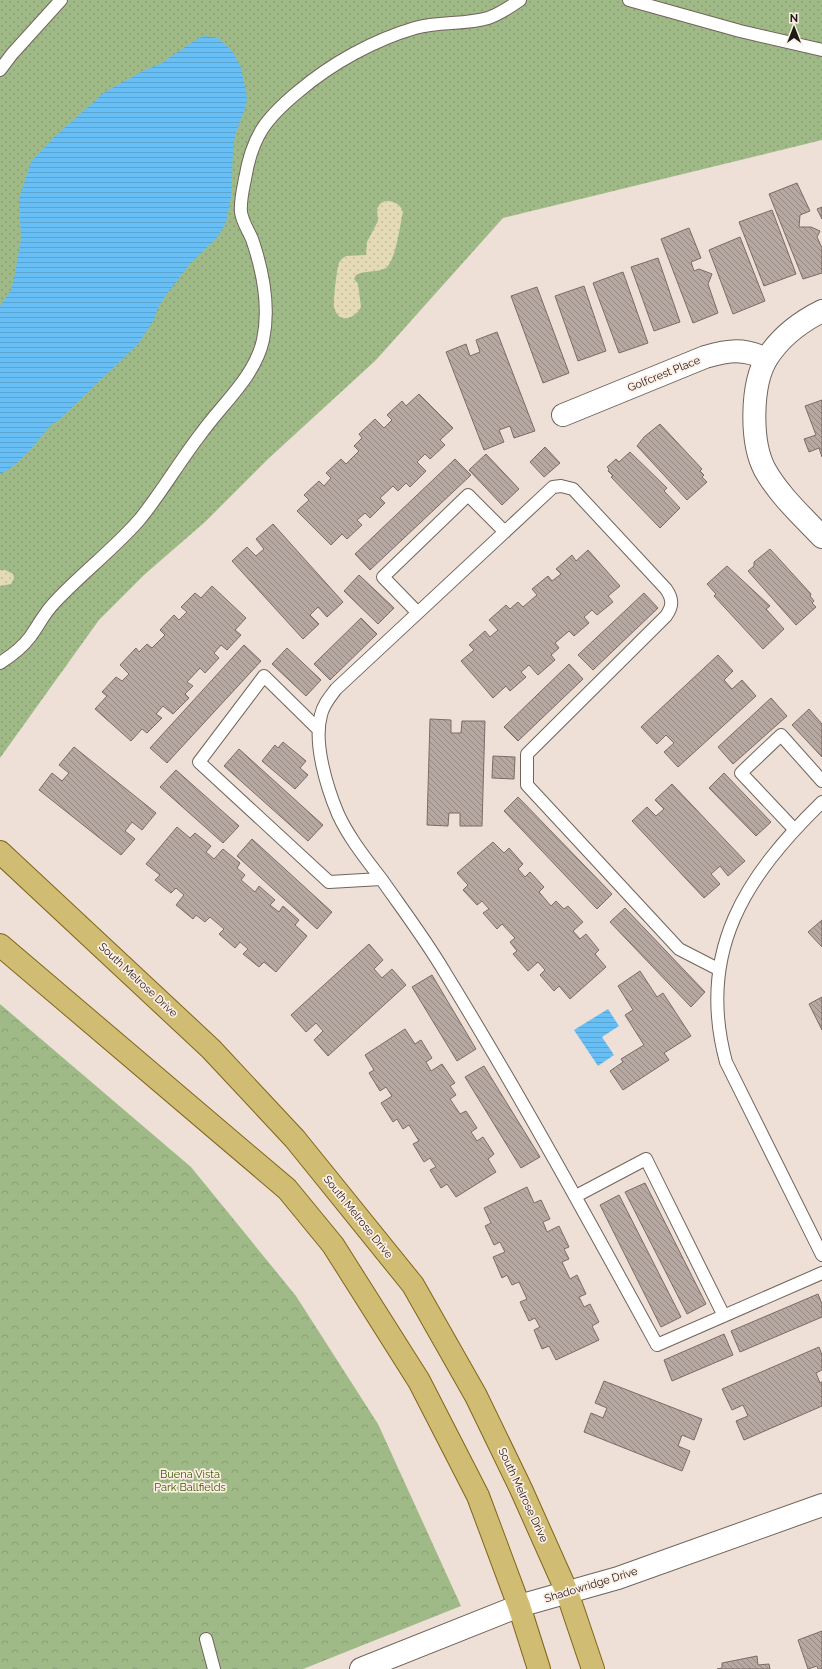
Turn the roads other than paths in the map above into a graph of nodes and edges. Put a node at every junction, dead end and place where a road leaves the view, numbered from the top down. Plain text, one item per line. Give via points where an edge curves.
1 (61, 0) edge
2 (520, 0) edge
3 (629, 0) edge
4 (822, 50) edge
5 (0, 70) edge
6 (822, 311) edge
7 (766, 359) junction
8 (563, 415) dead end
9 (505, 532) junction
10 (822, 536) edge
11 (417, 612) junction
12 (0, 663) edge
13 (319, 730) junction
14 (822, 781) edge
15 (822, 802) edge
16 (794, 829) junction
17 (0, 852) edge
18 (381, 879) junction
19 (0, 945) edge
20 (718, 969) junction
21 (576, 1196) junction
22 (822, 1255) edge
23 (822, 1273) edge
24 (724, 1316) junction
25 (822, 1505) edge
26 (567, 1592) junction
27 (519, 1606) junction
28 (206, 1639) dead end
29 (214, 1669) edge
30 (361, 1669) edge
31 (539, 1669) edge
32 (593, 1669) edge

1 - 5 lane
2 - 12 lane via 490,18 417,28 372,45 301,90 267,122 258,134 247,163 241,203 241,212 258,260 264,287 266,323 254,364 129,532 81,575 41,618 30,638
3 - 4 lane
6 - 7 street via 791,330
7 - 8 street, Golfcrest Place via 748,351 722,352
7 - 10 street via 755,411 754,434 758,453 764,469 777,488
9 - 11 lane
9 - 11 lane via 468,495 383,577
9 - 20 lane via 553,487 573,489 666,589 672,599 666,616 526,754 526,785 679,948
11 - 13 lane via 336,689 320,715
13 - 18 lane via 325,772 339,816
13 - 18 lane via 264,676 199,762 329,882
14 - 16 lane via 781,735 741,772
15 - 16 lane
16 - 20 lane via 757,876 740,904 729,929
17 - 26 main road, South Melrose Drive via 211,1049 295,1139 413,1285 476,1396
18 - 21 lane via 443,970
19 - 27 main road via 287,1189 333,1245 418,1381 478,1496
20 - 22 lane via 718,1013 726,1062
21 - 24 lane via 656,1345
21 - 24 lane via 646,1159
23 - 24 lane
25 - 26 street, Shadowridge Drive via 618,1578
26 - 27 street, Shadowridge Drive
26 - 32 main road, South Melrose Drive
27 - 30 street, Shadowridge Drive
27 - 31 main road
28 - 29 lane

